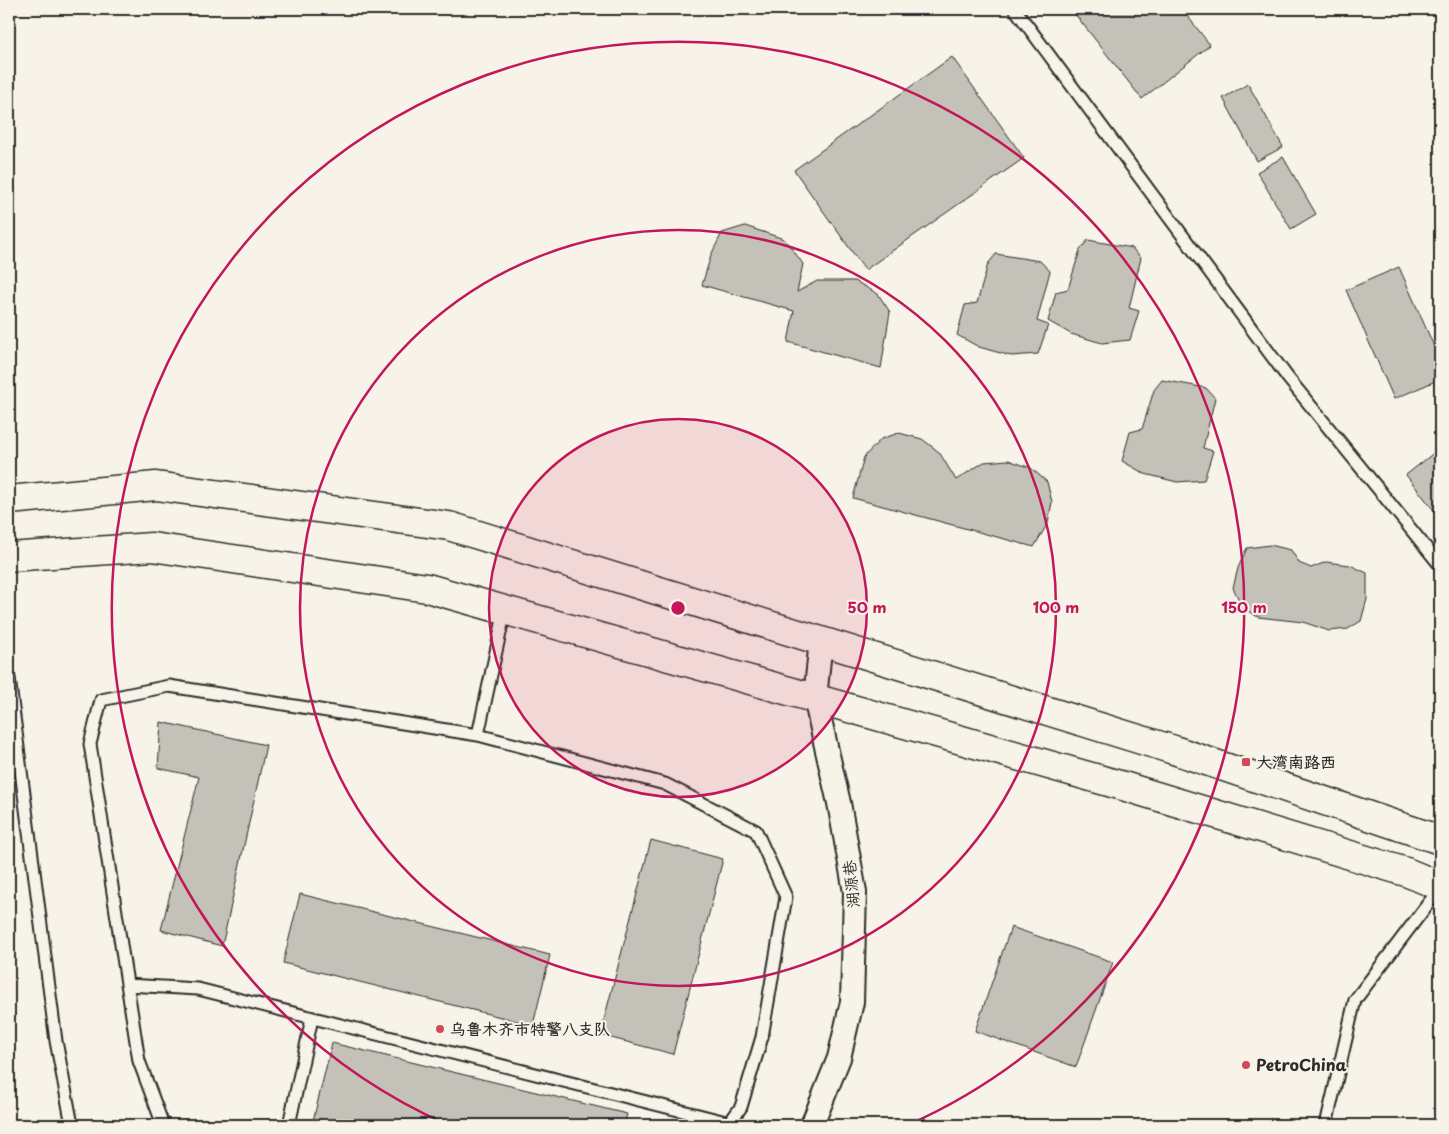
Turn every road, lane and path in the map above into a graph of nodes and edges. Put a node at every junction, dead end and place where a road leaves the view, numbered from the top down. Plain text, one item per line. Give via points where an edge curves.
1 (1016, 9) edge
2 (9, 500) edge
3 (9, 557) edge
4 (1440, 565) edge
5 (505, 610) junction
6 (821, 640) junction
7 (9, 678) edge
8 (815, 698) junction
9 (478, 735) junction
10 (1440, 840) edge
11 (1440, 887) edge
12 (127, 985) junction
13 (312, 1018) junction
14 (729, 1124) edge
15 (72, 1125) edge
16 (163, 1125) edge
17 (289, 1125) edge
18 (812, 1125) edge
19 (1326, 1125) edge

1 - 4 lane via 1288,378
2 - 6 main road via 156,486 449,526
3 - 5 main road via 152,547 427,588
5 - 8 main road
5 - 9 lane
6 - 8 street, 湖源巷
6 - 10 main road via 1174,750
7 - 15 lane via 56,1041
8 - 11 main road via 1123,786 1406,872
8 - 18 street, 湖源巷 via 855,892 852,1002 839,1058
9 - 12 lane via 169,686 101,700 90,744
9 - 14 lane via 664,784 756,831 786,897 762,1037 741,1107
11 - 19 lane via 1355,1000
12 - 13 lane via 198,989
12 - 16 lane via 139,1061
13 - 14 lane
13 - 17 lane

